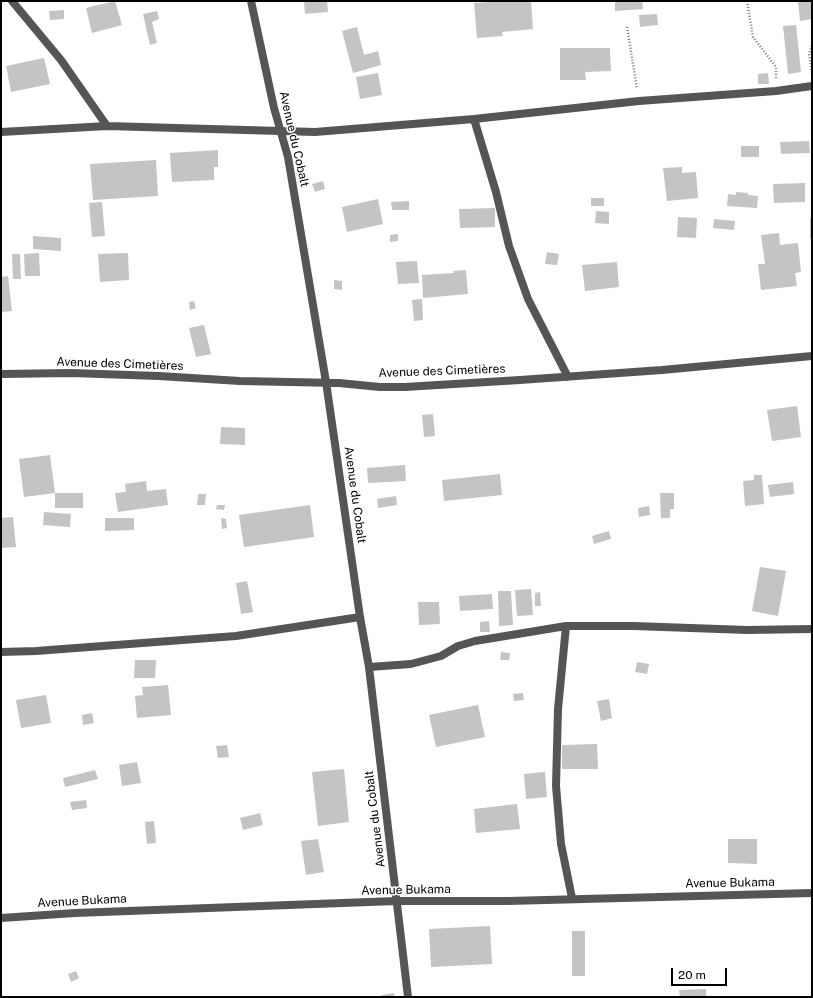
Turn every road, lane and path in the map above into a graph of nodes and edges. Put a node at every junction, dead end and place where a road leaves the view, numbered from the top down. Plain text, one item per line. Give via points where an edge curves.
1 (12, 1) edge
2 (251, 1) edge
3 (747, 1) edge
4 (627, 27) dead end
5 (812, 45) edge
6 (812, 73) edge
7 (812, 86) edge
8 (776, 91) junction
9 (639, 101) junction
10 (474, 119) junction
11 (106, 126) junction
12 (281, 131) junction
13 (1, 132) edge
14 (812, 356) edge
15 (1, 374) edge
16 (568, 377) junction
17 (326, 382) junction
18 (360, 617) junction
19 (566, 626) junction
20 (812, 629) edge
21 (1, 652) edge
22 (369, 667) junction
23 (812, 893) edge
24 (572, 898) junction
25 (396, 901) junction
26 (1, 918) edge
27 (408, 997) edge

1 - 11 street via 61,60
2 - 12 street, Avenue du Cobalt
3 - 8 path via 753,37 776,67
4 - 9 path
5 - 6 path via 809,54
7 - 8 street
8 - 9 street
9 - 10 street
10 - 12 street via 315,132
10 - 16 street via 509,246 528,299
11 - 12 street
11 - 13 street
12 - 17 street, Avenue du Cobalt via 288,157
14 - 16 street, Avenue des Cimetières
15 - 17 street, Avenue des Cimetières via 71,373 240,381
16 - 17 street, Avenue des Cimetières via 404,387
17 - 18 street, Avenue du Cobalt
18 - 21 street via 236,636
18 - 22 street, Avenue du Cobalt
19 - 20 street
19 - 22 street via 475,640 441,656 411,664
19 - 24 street via 558,709 556,786 561,844
22 - 25 street, Avenue du Cobalt
23 - 24 street, Avenue Bukama
24 - 25 street, Avenue Bukama
25 - 26 street, Avenue Bukama
25 - 27 street, Avenue du Cobalt

